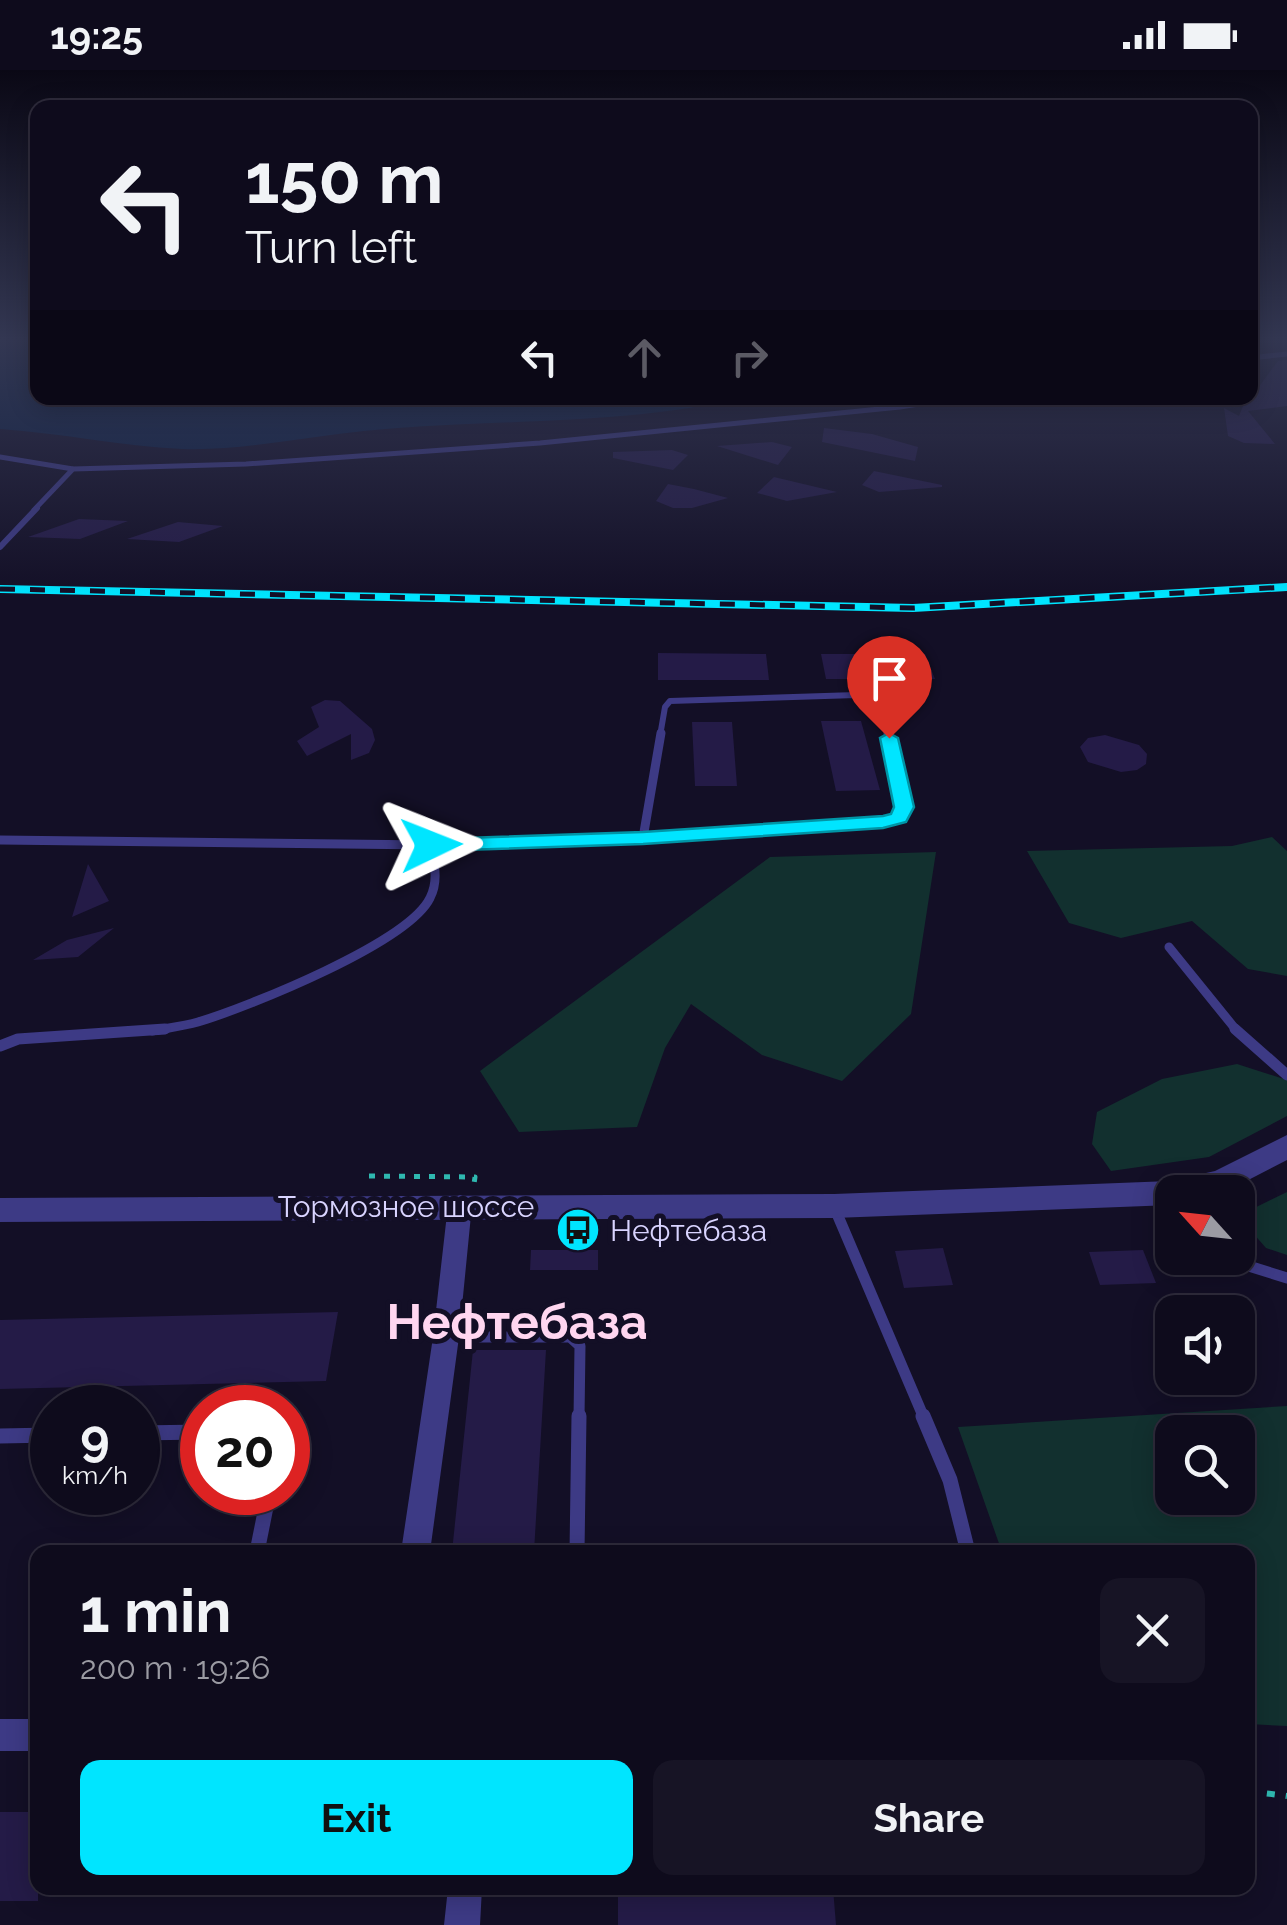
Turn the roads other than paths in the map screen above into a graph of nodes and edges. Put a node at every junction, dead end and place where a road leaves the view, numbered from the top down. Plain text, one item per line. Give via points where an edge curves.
1 (726, 424) edge
2 (0, 458) edge
3 (73, 469) junction
4 (0, 548) edge
5 (643, 838) junction
6 (0, 840) edge
7 (431, 845) junction
8 (1169, 947) dead end
9 (0, 1046) edge
10 (1287, 1075) edge
11 (1287, 1146) edge
12 (1233, 1175) edge
13 (1155, 1198) edge
14 (460, 1205) junction
15 (834, 1206) junction
16 (0, 1210) edge
17 (1255, 1268) edge
18 (1287, 1278) edge
19 (446, 1337) junction
20 (30, 1435) edge
21 (0, 1436) edge
22 (265, 1515) edge
23 (259, 1545) edge
24 (416, 1545) edge
25 (577, 1545) edge
26 (966, 1545) edge
27 (0, 1735) edge
28 (30, 1735) edge
29 (464, 1895) edge
30 (462, 1925) edge

1 - 3 lane via 246,464
2 - 3 lane
3 - 4 lane
5 - 5 lane via 670,701 856,695 882,704 904,807 899,818
5 - 7 lane
6 - 7 lane
7 - 9 lane via 437,874 426,905 369,947 172,1030
8 - 10 lane via 1245,1041
11 - 12 street, Тормозное шоссе
13 - 15 street, Тормозное шоссе
14 - 15 street, Тормозное шоссе
14 - 16 street, Тормозное шоссе
14 - 19 street
15 - 26 lane via 950,1480
17 - 18 lane
19 - 24 street
19 - 25 lane via 570,1337 580,1346
20 - 21 lane
22 - 23 lane
27 - 28 street
29 - 30 street

